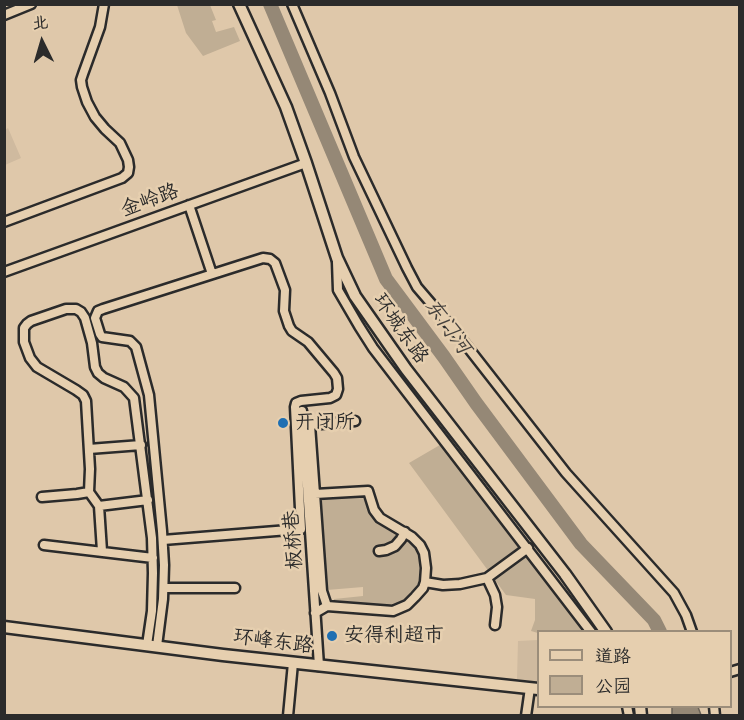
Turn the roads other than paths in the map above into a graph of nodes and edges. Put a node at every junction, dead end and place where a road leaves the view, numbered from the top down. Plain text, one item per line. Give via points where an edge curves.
1 (31, 4) edge
2 (104, 4) edge
3 (239, 4) edge
4 (292, 4) edge
5 (4, 15) edge
6 (306, 163) junction
7 (189, 205) junction
8 (4, 222) edge
9 (337, 258) junction
10 (4, 272) edge
11 (212, 274) junction
12 (302, 411) dead end
13 (355, 421) dead end
14 (141, 445) junction
15 (89, 449) junction
16 (89, 492) junction
17 (315, 494) junction
18 (42, 497) dead end
19 (148, 500) junction
20 (99, 506) junction
21 (405, 532) junction
22 (163, 540) junction
23 (44, 544) dead end
24 (528, 548) junction
25 (379, 550) dead end
26 (102, 551) junction
27 (153, 558) junction
28 (487, 578) junction
29 (425, 582) junction
30 (164, 588) junction
31 (235, 588) dead end
32 (327, 606) junction
33 (315, 613) junction
34 (495, 625) dead end
35 (4, 627) edge
36 (590, 630) edge
37 (605, 630) edge
38 (691, 630) edge
39 (152, 646) junction
40 (293, 663) junction
41 (319, 666) junction
42 (534, 688) edge
43 (288, 716) edge
44 (526, 716) edge

1 - 5 street
2 - 8 street via 81,80 95,117 120,143 128,160 128,173
3 - 6 main road, 环城东路 via 286,106
4 - 38 street via 354,157 417,287 566,472 674,593
6 - 7 street, 金岭路
6 - 9 main road, 环城东路
7 - 10 street, 金岭路
7 - 11 street
9 - 24 street via 338,290 359,327
9 - 37 main road, 环城东路 via 355,296 406,369
11 - 22 street via 103,309 95,318 102,337 130,341 136,347 149,395
11 - 22 street via 263,258 275,263 285,290 284,311 289,326 334,373 338,389 330,398 296,403 301,529
12 - 33 street, 板桥巷
13 - 17 street via 310,425
14 - 15 street
14 - 15 street via 134,398 124,387 98,373 85,318 76,309 66,309 27,324 24,342 37,367 83,395
14 - 19 street
15 - 16 street
16 - 18 street
16 - 20 street
17 - 21 street via 368,491 377,514
17 - 32 street via 322,591
19 - 20 street
19 - 27 street
20 - 26 street
21 - 25 street via 395,546
21 - 29 street via 424,552
22 - 30 street
23 - 26 street
24 - 28 street
24 - 36 street
26 - 27 street
27 - 39 street
28 - 29 street via 460,584
28 - 34 street via 495,595
29 - 32 street via 412,601 393,611
30 - 31 street
30 - 39 street
32 - 33 street
33 - 41 street, 板桥巷
35 - 39 main road, 环峰东路
39 - 40 main road, 环峰东路
40 - 41 main road, 环峰东路
40 - 43 street
41 - 42 main road, 环峰东路
42 - 44 street

